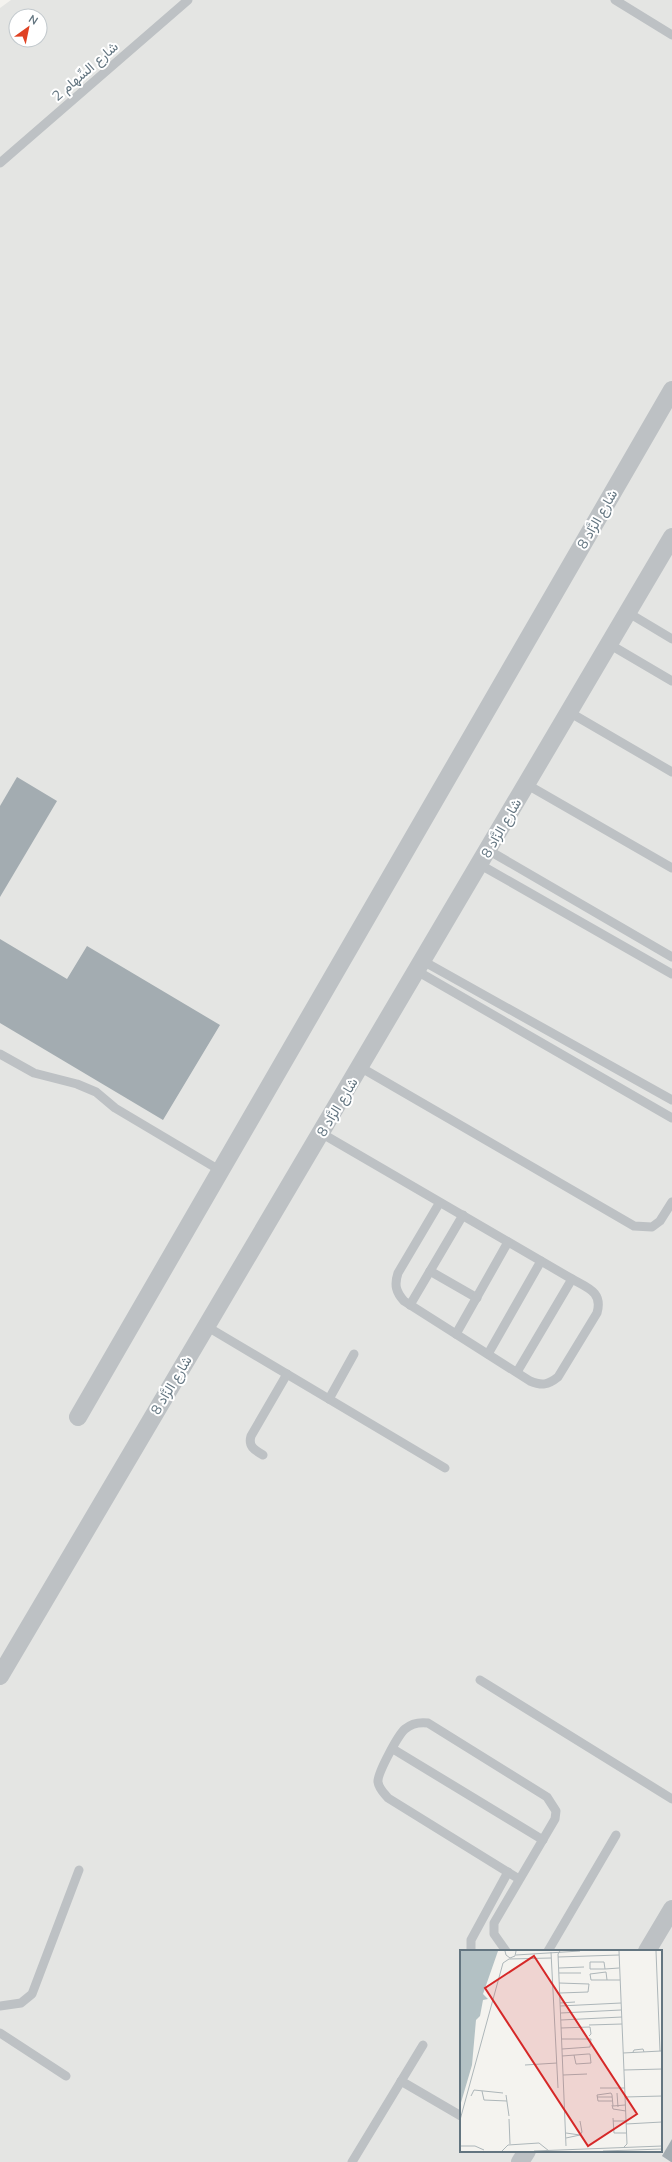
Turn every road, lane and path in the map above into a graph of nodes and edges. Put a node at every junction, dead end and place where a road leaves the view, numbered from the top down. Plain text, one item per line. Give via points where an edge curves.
1 (188, 0) edge
2 (615, 0) edge
3 (672, 35) edge
4 (0, 163) edge
5 (672, 390) edge
6 (672, 537) edge
7 (627, 612) junction
8 (672, 639) edge
9 (609, 644) junction
10 (672, 681) edge
11 (569, 712) junction
12 (672, 772) edge
13 (526, 784) junction
14 (484, 857) junction
15 (672, 868) edge
16 (672, 957) edge
17 (420, 966) junction
18 (672, 974) edge
19 (0, 1054) edge
20 (360, 1067) junction
21 (672, 1100) edge
22 (672, 1118) edge
23 (321, 1133) junction
24 (221, 1171) junction
25 (440, 1202) junction
26 (672, 1202) edge
27 (463, 1216) junction
28 (508, 1242) junction
29 (541, 1261) junction
30 (430, 1270) junction
31 (572, 1279) junction
32 (477, 1298) junction
33 (410, 1305) junction
34 (206, 1326) junction
35 (456, 1334) junction
36 (354, 1354) dead end
37 (488, 1354) junction
38 (517, 1372) junction
39 (287, 1374) junction
40 (329, 1399) junction
41 (78, 1417) dead end
42 (263, 1455) dead end
43 (445, 1468) dead end
44 (0, 1676) edge
45 (480, 1680) dead end
46 (393, 1749) junction
47 (672, 1799) edge
48 (616, 1835) dead end
49 (543, 1840) junction
50 (79, 1870) dead end
51 (508, 1872) junction
52 (519, 1879) junction
53 (670, 1919) edge
54 (471, 1950) edge
55 (505, 1950) edge
56 (549, 1950) edge
57 (648, 1950) edge
58 (0, 2006) edge
59 (0, 2033) edge
60 (423, 2045) dead end
61 (66, 2076) dead end
62 (401, 2081) junction
63 (460, 2115) edge
64 (352, 2162) edge

1 - 4 lane, شارع السِّهام 2
2 - 3 lane
5 - 24 street, شارع الزَّاد 8
6 - 7 street, شارع الزَّاد 8
7 - 8 lane
7 - 9 street, شارع الزَّاد 8
9 - 10 lane
9 - 11 street, شارع الزَّاد 8
11 - 12 lane
11 - 13 street, شارع الزَّاد 8
13 - 14 street, شارع الزَّاد 8
13 - 15 lane
14 - 16 lane
14 - 17 street, شارع الزَّاد 8
14 - 18 lane
17 - 20 street, شارع الزَّاد 8
17 - 21 lane
17 - 22 lane
19 - 24 lane via 34,1072 96,1092 115,1108
20 - 23 street, شارع الزَّاد 8
20 - 26 lane via 634,1226 652,1227 660,1221
23 - 25 lane
23 - 34 street, شارع الزَّاد 8
24 - 41 street, شارع الزَّاد 8
25 - 27 lane
25 - 33 lane via 395,1282 397,1293
27 - 28 lane
27 - 30 lane
28 - 29 lane
28 - 32 lane
29 - 31 lane
29 - 37 lane
30 - 32 lane
30 - 33 lane
31 - 38 lane
31 - 38 lane via 598,1297 600,1304 597,1313 558,1377 549,1384 539,1385
32 - 35 lane
33 - 35 lane
34 - 39 lane
34 - 44 street, شارع الزَّاد 8
35 - 37 lane
36 - 40 lane
37 - 38 lane
39 - 40 lane
39 - 42 lane via 251,1436 252,1448
40 - 43 lane
45 - 47 lane
46 - 49 lane
46 - 49 lane via 404,1729 420,1722 428,1723 547,1797 556,1811 555,1819
46 - 51 lane via 379,1773 378,1782 388,1798
48 - 56 lane
49 - 52 lane
50 - 58 lane via 32,1994 21,2003
51 - 52 lane
51 - 54 lane via 471,1940
52 - 55 lane via 494,1923 494,1934
53 - 57 street
59 - 61 lane
60 - 62 lane
62 - 63 lane
62 - 64 lane

